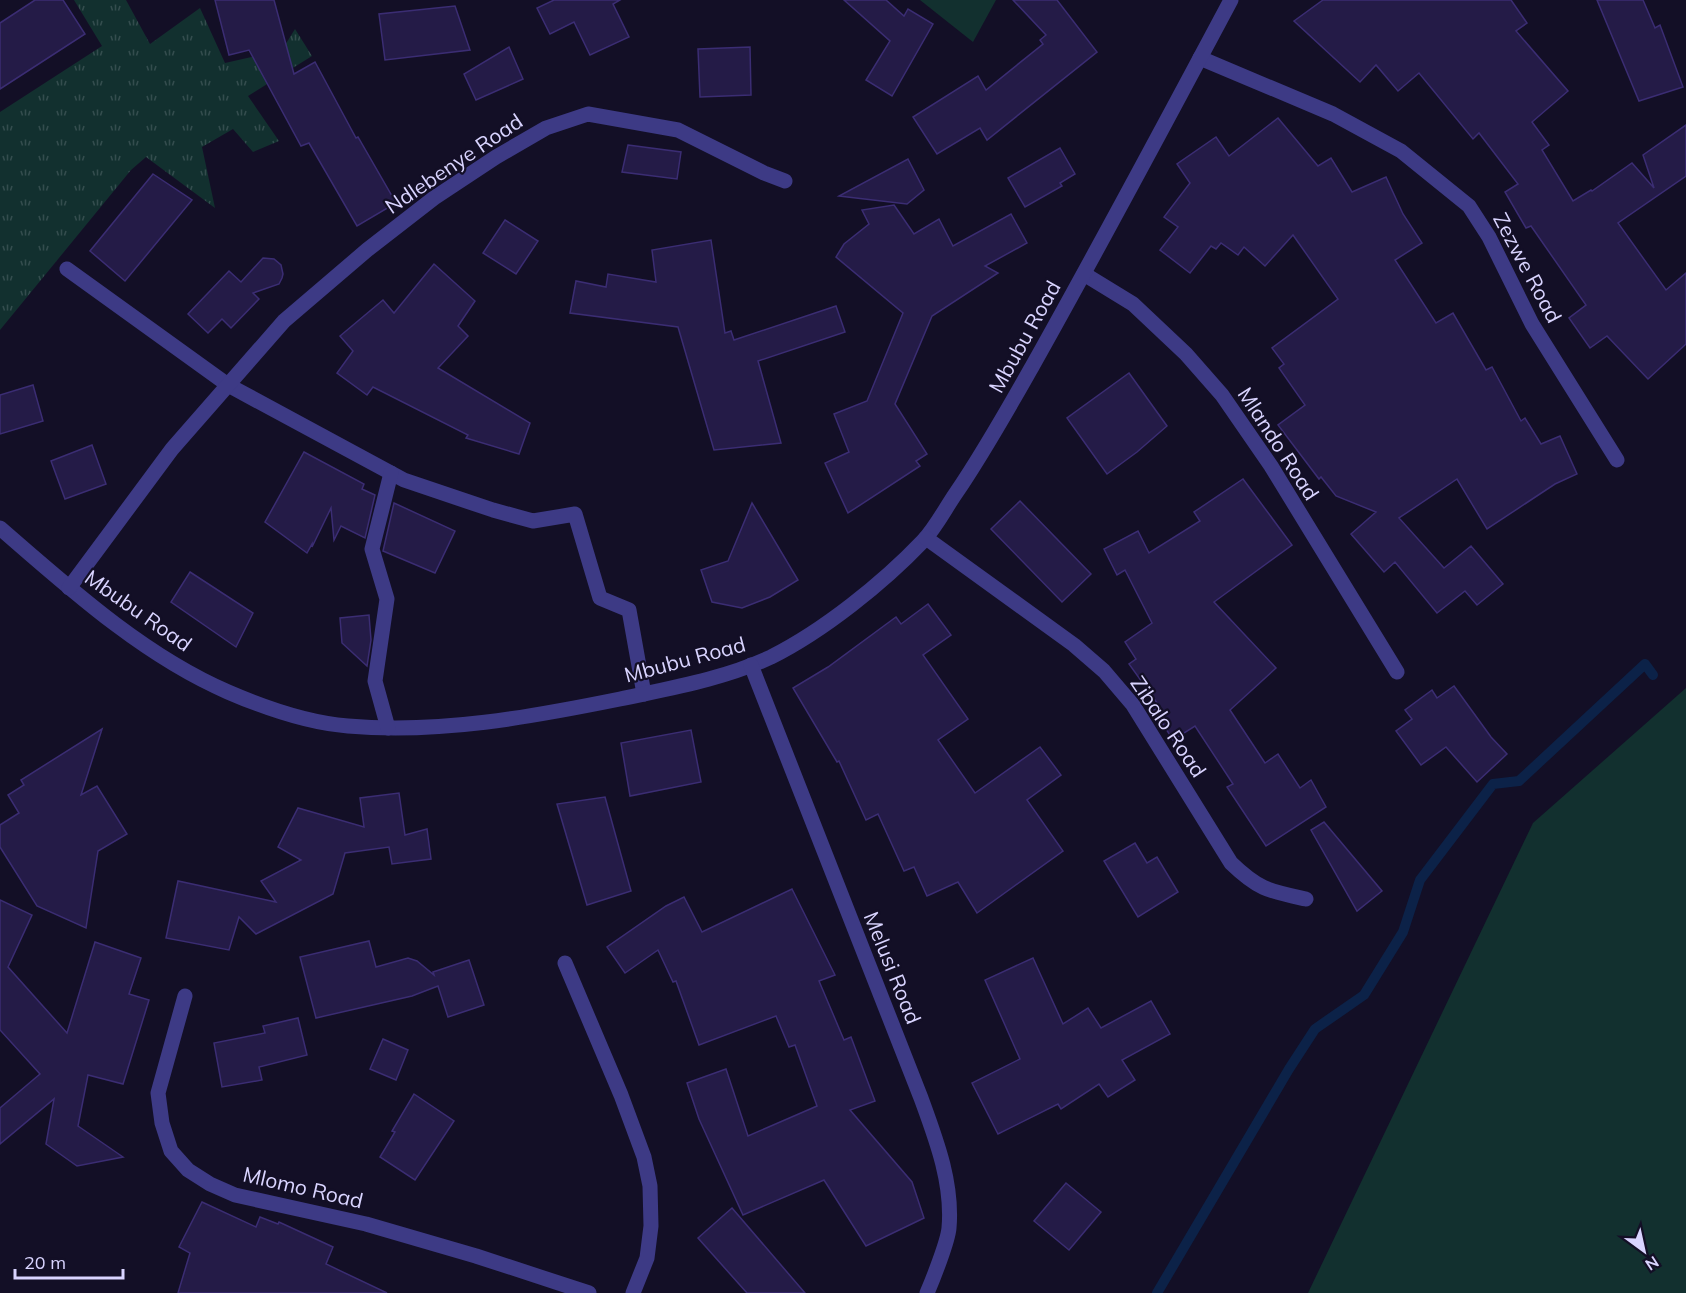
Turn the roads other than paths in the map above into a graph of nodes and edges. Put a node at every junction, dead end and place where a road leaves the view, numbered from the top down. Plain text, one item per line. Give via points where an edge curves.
1 (1231, 0) edge
2 (1200, 58) junction
3 (784, 181) dead end
4 (66, 269) dead end
5 (1084, 274) junction
6 (228, 385) junction
7 (1617, 460) dead end
8 (391, 473) junction
9 (0, 528) edge
10 (926, 538) junction
11 (69, 588) junction
12 (751, 665) junction
13 (1397, 672) dead end
14 (644, 694) junction
15 (388, 728) junction
16 (1306, 899) dead end
17 (565, 963) dead end
18 (185, 996) dead end
19 (589, 1293) edge
20 (633, 1293) edge
21 (927, 1293) edge

1 - 2 street, Mbubu Road
2 - 5 street, Mbubu Road
2 - 7 street, Zezwe Road via 1333,114 1401,151 1468,206 1489,237 1532,324
3 - 6 street, Ndlebenye Road via 678,130 588,114 546,128 434,198 367,250 284,321
4 - 6 street
5 - 10 street, Mbubu Road via 987,446
5 - 13 street, Mlando Road via 1133,304 1222,395 1271,466
6 - 8 street
6 - 11 street, Ndlebenye Road via 172,449
8 - 14 street via 482,507 533,521 575,514 600,598 629,610
8 - 15 street via 372,549 387,599 375,681
9 - 11 street, Mbubu Road
10 - 12 street, Mbubu Road via 886,577 837,615 797,642
10 - 16 street, Zibalo Road via 1104,671 1133,705 1231,862 1261,888
11 - 15 street, Mbubu Road via 164,659 229,692 290,714 344,726
12 - 14 street, Mbubu Road
12 - 21 street, Melusi Road via 941,1153 949,1229
14 - 15 street, Mbubu Road via 446,727
17 - 20 street via 621,1095 644,1157 650,1186 651,1226 646,1258
18 - 19 street, Mlomo Road via 158,1093 171,1151 188,1170 235,1195 366,1224

